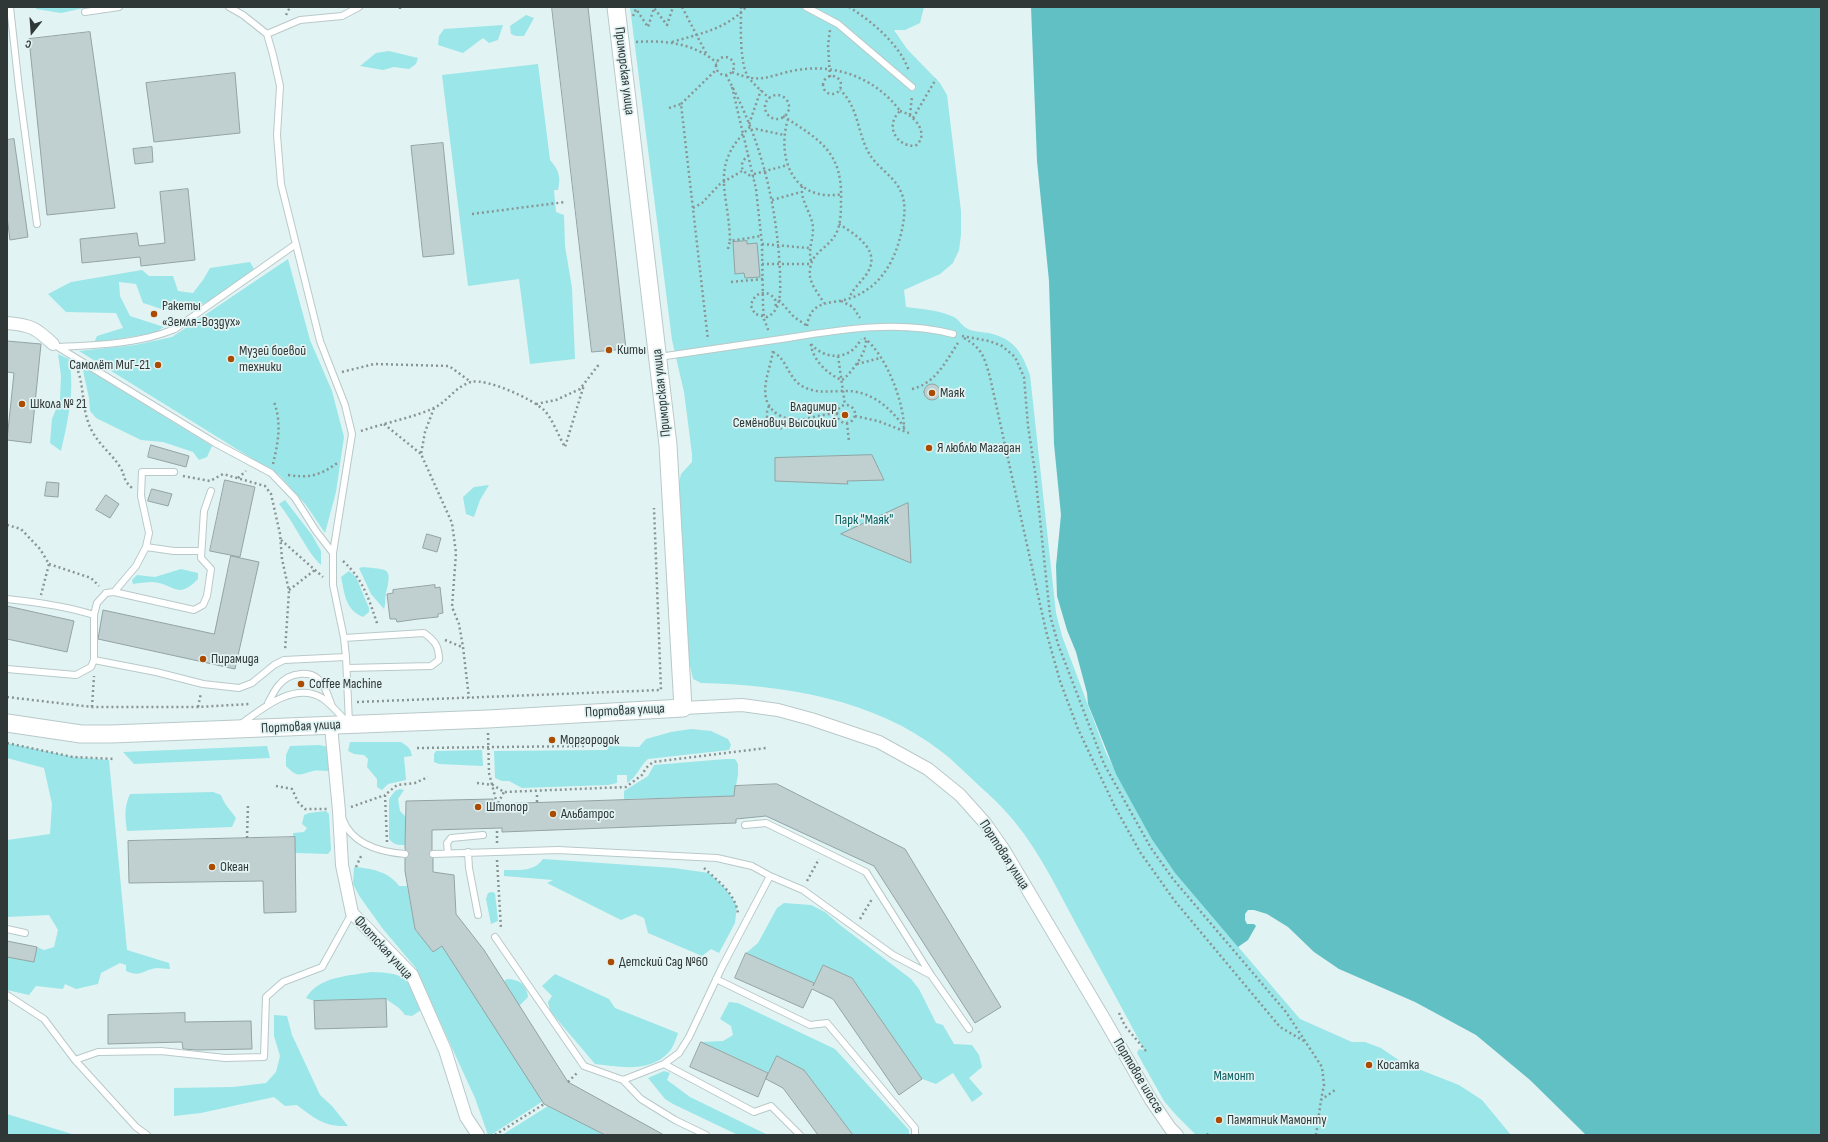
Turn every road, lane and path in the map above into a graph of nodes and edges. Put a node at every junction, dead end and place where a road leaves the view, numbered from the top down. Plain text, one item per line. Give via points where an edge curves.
1 (10, 7) edge
2 (119, 7) edge
3 (229, 7) edge
4 (359, 7) edge
5 (400, 7) edge
6 (616, 7) edge
7 (673, 7) edge
8 (682, 7) edge
9 (741, 7) edge
10 (746, 7) edge
11 (806, 7) edge
12 (849, 7) edge
13 (400, 11) dead end
14 (84, 12) dead end
15 (741, 13) junction
16 (632, 20) dead end
17 (831, 28) dead end
18 (267, 34) junction
19 (696, 36) junction
20 (632, 42) dead end
21 (672, 43) junction
22 (707, 55) junction
23 (717, 63) junction
24 (717, 69) junction
25 (829, 69) junction
26 (732, 72) junction
27 (726, 75) junction
28 (830, 77) junction
29 (749, 78) junction
30 (936, 79) dead end
31 (732, 86) junction
32 (912, 87) junction
33 (761, 90) junction
34 (840, 90) junction
35 (769, 98) junction
36 (681, 104) junction
37 (669, 108) dead end
38 (900, 111) junction
39 (910, 115) junction
40 (783, 116) junction
41 (914, 118) junction
42 (788, 119) junction
43 (750, 127) junction
44 (743, 134) junction
45 (784, 135) junction
46 (749, 155) junction
47 (788, 165) junction
48 (742, 171) junction
49 (765, 171) junction
50 (754, 176) junction
51 (724, 182) junction
52 (802, 186) junction
53 (801, 192) junction
54 (842, 194) junction
55 (772, 200) junction
56 (565, 202) dead end
57 (693, 208) junction
58 (472, 214) dead end
59 (37, 224) dead end
60 (839, 224) junction
61 (761, 236) junction
62 (730, 241) junction
63 (296, 244) junction
64 (762, 244) junction
65 (778, 245) junction
66 (809, 248) junction
67 (728, 249) dead end
68 (779, 263) junction
69 (811, 263) junction
70 (762, 264) junction
71 (763, 279) junction
72 (731, 282) dead end
73 (763, 292) junction
74 (849, 298) junction
75 (779, 300) junction
76 (841, 301) junction
77 (824, 303) junction
78 (776, 307) junction
79 (764, 317) junction
80 (862, 321) dead end
81 (7, 323) edge
82 (807, 325) junction
83 (807, 330) dead end
84 (769, 333) dead end
85 (953, 334) joint
86 (962, 336) junction
87 (866, 339) junction
88 (708, 341) dead end
89 (56, 345) junction
90 (773, 347) dead end
91 (773, 352) junction
92 (74, 356) junction
93 (838, 356) junction
94 (659, 357) junction
95 (880, 358) junction
96 (600, 363) dead end
97 (856, 364) junction
98 (333, 374) junction
99 (842, 380) junction
100 (471, 382) junction
101 (584, 385) junction
102 (912, 389) dead end
103 (843, 391) junction
104 (274, 402) dead end
105 (536, 404) junction
106 (769, 405) junction
107 (845, 406) junction
108 (434, 408) junction
109 (837, 414) junction
110 (854, 416) junction
111 (794, 420) junction
112 (384, 423) junction
113 (847, 423) junction
114 (904, 427) junction
115 (904, 431) junction
116 (909, 433) dead end
117 (352, 434) junction
118 (849, 442) dead end
119 (421, 454) junction
120 (342, 460) dead end
121 (174, 472) joint
122 (271, 473) junction
123 (211, 490) dead end
124 (142, 496) junction
125 (654, 508) dead end
126 (7, 525) edge
127 (281, 540) junction
128 (146, 547) junction
129 (201, 551) junction
130 (333, 553) junction
131 (49, 564) junction
132 (315, 570) junction
133 (333, 585) junction
134 (289, 591) junction
135 (114, 592) junction
136 (106, 593) junction
137 (7, 599) edge
138 (40, 603) junction
139 (94, 615) junction
140 (381, 635) junction
141 (344, 638) junction
142 (346, 657) junction
143 (94, 660) junction
144 (284, 660) junction
145 (347, 668) junction
146 (7, 669) edge
147 (95, 678) dead end
148 (203, 684) junction
149 (7, 697) edge
150 (468, 698) junction
151 (348, 702) junction
152 (268, 703) junction
153 (92, 707) junction
154 (198, 707) junction
155 (332, 707) junction
156 (683, 708) junction
157 (7, 723) edge
158 (349, 725) junction
159 (331, 726) junction
160 (234, 730) junction
161 (7, 743) edge
162 (585, 746) dead end
163 (417, 748) dead end
164 (488, 748) junction
165 (766, 748) dead end
166 (115, 759) dead end
167 (428, 777) dead end
168 (477, 783) dead end
169 (493, 785) junction
170 (276, 786) dead end
171 (504, 792) junction
172 (537, 792) junction
173 (385, 795) junction
174 (537, 802) dead end
175 (248, 804) dead end
176 (339, 811) junction
177 (745, 825) dead end
178 (483, 835) dead end
179 (247, 838) dead end
180 (824, 850) junction
181 (386, 852) junction
182 (468, 852) junction
183 (448, 853) junction
184 (405, 854) dead end
185 (432, 854) dead end
186 (692, 857) junction
187 (497, 866) dead end
188 (770, 876) junction
189 (803, 890) junction
190 (877, 890) junction
191 (352, 914) junction
192 (478, 915) dead end
193 (855, 927) junction
194 (7, 929) edge
195 (740, 932) junction
196 (25, 933) dead end
197 (495, 938) dead end
198 (503, 949) junction
199 (930, 975) junction
200 (716, 978) junction
201 (7, 995) edge
202 (1119, 1013) dead end
203 (1102, 1015) joint
204 (969, 1029) dead end
205 (1306, 1042) junction
206 (1146, 1051) dead end
207 (75, 1060) junction
208 (664, 1064) junction
209 (623, 1080) junction
210 (1335, 1090) dead end
211 (1321, 1100) junction
212 (544, 1104) dead end
213 (1210, 1132) dead end
214 (147, 1135) edge
215 (478, 1135) edge
216 (495, 1135) edge
217 (706, 1135) edge
218 (800, 1135) edge
219 (915, 1135) edge
220 (1177, 1135) edge
221 (1207, 1135) edge
222 (1316, 1135) edge

1 - 59 lane
2 - 14 lane
3 - 18 lane
4 - 18 lane via 342,16 300,20
5 - 13 path
6 - 94 street, Приморская улица
7 - 16 path via 667,26 654,8 648,27 636,9
8 - 19 path
9 - 15 path
10 - 15 path
11 - 32 lane via 838,24
12 - 32 path via 879,30 898,51 908,67
15 - 19 path via 726,24
15 - 29 path via 744,66
17 - 25 path via 828,45
18 - 63 lane via 280,86 278,135 281,184
19 - 21 path
19 - 22 path
20 - 21 path
21 - 22 path
22 - 23 path
23 - 24 path
23 - 26 path via 720,58 729,58 734,64
24 - 27 path
24 - 36 path
25 - 28 path
25 - 29 path via 809,68 758,80
25 - 38 path via 854,75 872,85 893,100
26 - 27 path
26 - 29 path
27 - 31 path
28 - 34 path via 838,79 841,84
28 - 34 path via 824,83 826,92 834,94
29 - 33 path
30 - 41 path
31 - 43 path
31 - 44 path
32 - 39 path
33 - 35 path
33 - 43 path
34 - 74 path via 852,105 860,135 875,163 900,189 904,213 898,245 887,271 876,283
35 - 40 path via 765,107 768,114 774,118
35 - 40 path via 778,95 787,101 788,108
36 - 37 path
36 - 57 path
38 - 39 path
38 - 41 path via 894,119 893,131 898,140 916,146 922,137
39 - 41 path
40 - 42 path
42 - 45 path
42 - 54 path via 830,151 840,175
43 - 44 path
43 - 45 path
43 - 49 path
44 - 46 path
44 - 51 path via 726,157
45 - 47 path via 785,158
46 - 48 path via 742,164
46 - 50 path
47 - 49 path
47 - 52 path
48 - 50 path
48 - 51 path
49 - 50 path
49 - 55 path
50 - 61 path
51 - 57 path
51 - 62 path
52 - 53 path
52 - 54 path via 816,194
53 - 55 path
53 - 66 path via 813,229
54 - 60 path
55 - 65 path
56 - 58 path
57 - 88 path
60 - 69 path via 834,236 814,256
60 - 74 path via 867,245 872,260 867,273
61 - 62 path
61 - 64 path
62 - 67 path
63 - 89 lane via 175,330 138,341 92,346
63 - 98 lane via 320,341
64 - 65 path
64 - 70 path
65 - 66 path
65 - 68 path
66 - 69 path
68 - 69 path
68 - 70 path
68 - 75 path
69 - 77 path via 810,280
70 - 71 path
71 - 72 path
71 - 73 path
73 - 78 path via 773,296
73 - 79 path
73 - 79 path via 754,296 751,306 755,314
74 - 76 path
75 - 78 path
75 - 82 path via 794,317
76 - 77 path
76 - 80 path via 852,307
77 - 82 path via 813,311
78 - 79 path via 772,314
79 - 84 path
81 - 89 street via 38,329
82 - 83 path
85 - 86 path
85 - 94 lane via 918,328 878,327
86 - 102 path via 928,384
86 - 205 path via 979,347 985,359 1054,663 1078,729 1115,807 1140,852 1174,900 1280,1027
86 - 205 path via 1002,346 1015,357 1024,377 1050,615 1058,644 1104,764 1151,848 1173,879 1286,1012
87 - 93 path via 862,335 857,346 850,352
87 - 95 path
87 - 97 path via 864,351
89 - 92 lane
90 - 91 path
91 - 103 path via 781,358 801,386 817,391
91 - 106 path via 764,393
92 - 122 lane via 215,443
92 - 124 path via 81,378 82,405 91,429 101,446 120,468 124,480
93 - 99 path
93 - 99 path via 822,353 810,342 811,350 822,367
94 - 156 street, Приморская улица via 672,489
95 - 97 path
95 - 114 path via 898,390
96 - 101 path
97 - 99 path
98 - 100 path via 374,364 449,366
98 - 117 lane via 345,405
99 - 103 path
100 - 105 path via 487,383
100 - 108 path
101 - 105 path via 556,400
101 - 105 path via 565,447 545,411
103 - 107 path
103 - 114 path via 862,394 880,401 893,412
104 - 122 path via 278,412 279,437
106 - 111 path via 784,418
106 - 111 path via 766,415 768,422 773,426 784,428
107 - 109 path via 839,409
107 - 110 path via 852,408
108 - 112 path
108 - 119 path
109 - 111 path
109 - 113 path via 839,420
110 - 113 path via 852,421
110 - 115 path
112 - 117 path
112 - 119 path
113 - 118 path
114 - 115 path
115 - 116 path
117 - 130 lane
119 - 150 path via 452,523 456,553 452,607 459,624
120 - 122 path via 326,471 305,478
121 - 124 lane via 142,472
121 - 127 path via 189,478 210,481 223,474 264,486 271,494
122 - 130 lane via 295,498 316,532
123 - 129 lane via 204,511
124 - 128 lane via 149,533
125 - 150 path via 661,690
126 - 131 path via 21,529 40,549
127 - 132 path
127 - 134 path
128 - 129 lane
128 - 135 lane via 136,566
129 - 135 lane via 201,558 210,569 210,578 203,605 194,610
130 - 133 lane
130 - 140 path via 356,573
131 - 136 path via 91,578
131 - 138 path
132 - 133 path
132 - 134 path
133 - 141 lane
134 - 144 path
135 - 136 lane
136 - 139 lane via 97,603
137 - 138 lane
138 - 139 lane
139 - 143 lane
140 - 141 lane
140 - 145 lane via 424,633 436,644 439,660 431,666
141 - 142 lane
142 - 144 lane
142 - 145 lane
143 - 146 lane via 91,667 76,675
143 - 148 lane
144 - 148 lane via 247,686 231,688
145 - 151 lane
147 - 153 path
148 - 154 path
149 - 153 path
150 - 151 path
151 - 158 lane
152 - 154 path
152 - 155 lane via 280,697 305,694 322,698
152 - 155 lane via 278,686 288,677 304,674 314,676 323,685
152 - 160 lane
153 - 154 path
155 - 158 lane
156 - 158 street, Портовая улица
156 - 203 street, Портовая улица via 742,705 778,710 879,742 928,769 960,795 985,823 1004,850
157 - 160 street, Портовая улица via 81,734
158 - 159 street, Портовая улица
159 - 160 street, Портовая улица
159 - 176 street, Флотская улица
161 - 166 path via 73,757
162 - 164 path
163 - 164 path
164 - 169 path via 489,773
165 - 172 path via 653,762 642,775 626,787
167 - 173 path via 415,783 397,785
168 - 169 path
169 - 171 path
169 - 171 path via 498,804
170 - 176 path via 292,789 298,802 305,809
171 - 172 path
172 - 174 path
173 - 176 path
173 - 181 path
175 - 179 path
176 - 181 lane via 353,836
176 - 191 street, Флотская улица via 342,865
177 - 180 lane via 766,823
178 - 183 lane via 451,838 447,843
180 - 189 path
180 - 190 lane via 866,872
181 - 184 lane
182 - 183 lane
182 - 186 lane via 558,850
182 - 192 lane
183 - 185 lane
186 - 188 lane via 735,860
186 - 195 path via 726,889 737,906
187 - 198 path
188 - 189 lane
188 - 195 lane
189 - 193 lane
190 - 193 path
190 - 199 lane
191 - 207 lane via 322,966 282,982 266,997 264,1057 225,1058 161,1051 98,1052
191 - 215 street, Флотская улица via 412,975 444,1050 466,1117
193 - 199 lane via 893,955
194 - 196 lane
195 - 200 lane
197 - 198 lane
198 - 209 lane via 584,1066
199 - 204 lane
200 - 208 lane via 689,1037 679,1053
200 - 219 lane via 810,1025 827,1023 915,1128
201 - 207 lane via 44,1019
202 - 206 path via 1125,1026
203 - 220 street, Портовое шоссе via 1151,1100
205 - 211 path via 1322,1067 1324,1085
207 - 214 lane via 136,1127
208 - 209 lane
208 - 218 lane via 754,1112 771,1106
209 - 217 lane via 641,1099
210 - 211 path
211 - 222 path
212 - 216 path
213 - 221 path

